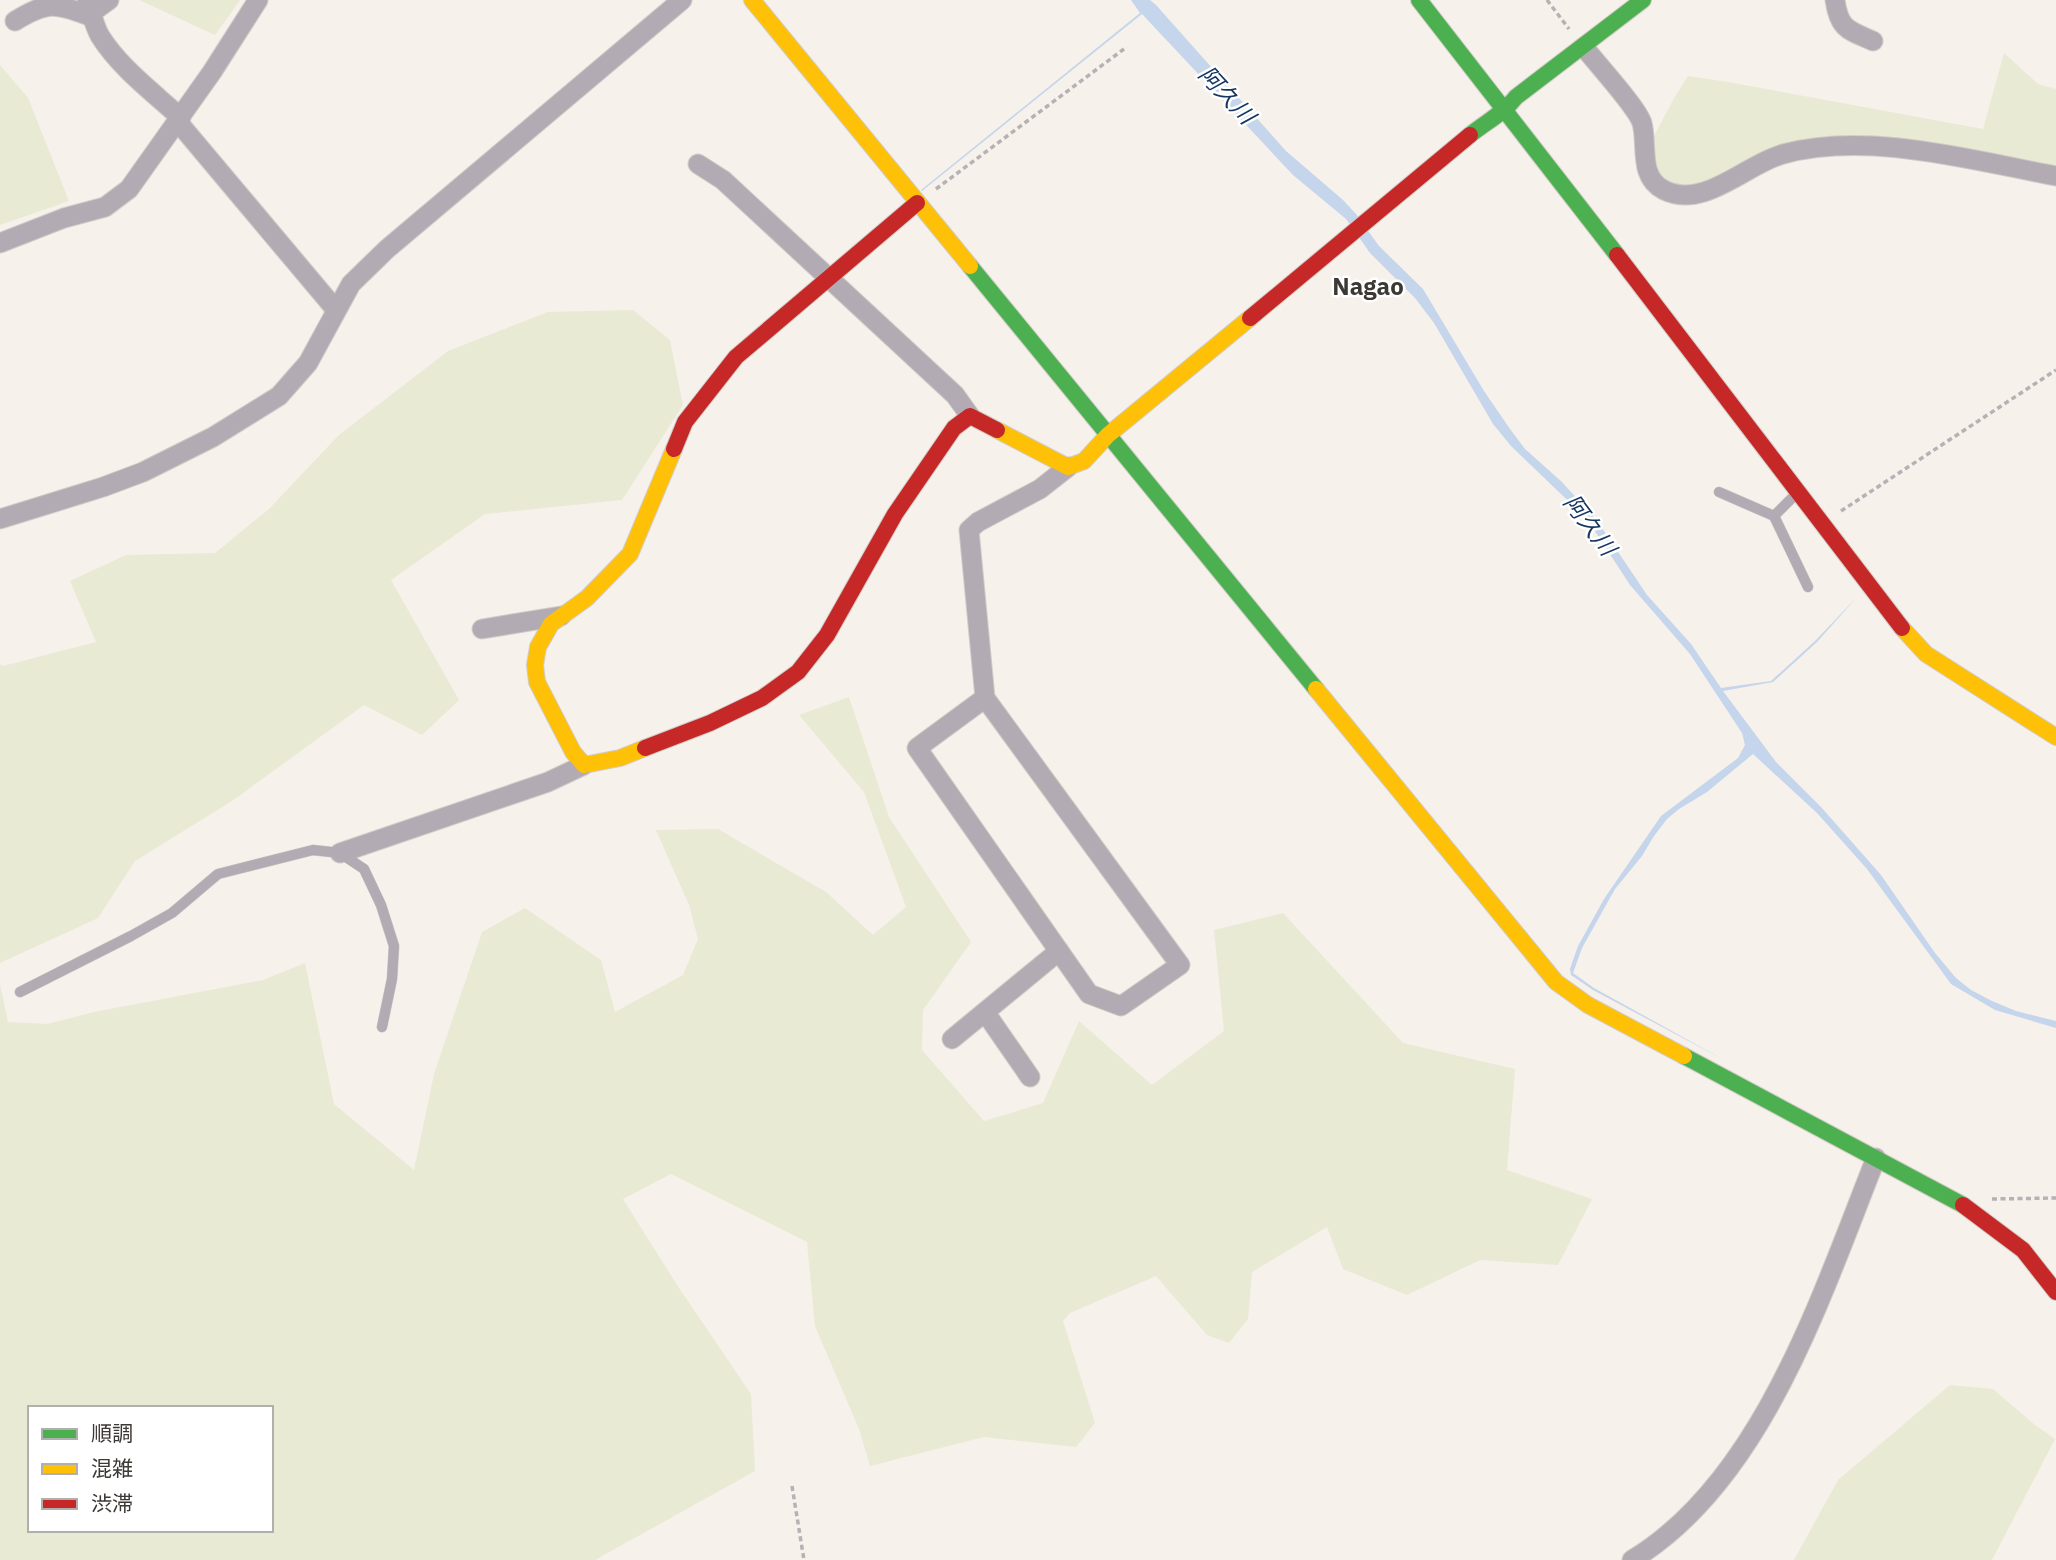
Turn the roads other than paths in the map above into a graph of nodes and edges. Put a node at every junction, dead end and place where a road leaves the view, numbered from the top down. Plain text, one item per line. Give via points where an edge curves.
1 (109, 0) edge
2 (258, 0) edge
3 (682, 0) edge
4 (752, 0) edge
5 (1419, 0) edge
6 (1643, 0) edge
7 (1835, 0) edge
8 (90, 10) edge
9 (15, 21) dead end
10 (1873, 41) dead end
11 (1584, 47) junction
12 (1506, 110) junction
13 (179, 120) junction
14 (698, 164) dead end
15 (2056, 176) edge
16 (917, 202) junction
17 (0, 243) edge
18 (828, 279) junction
19 (337, 310) junction
20 (970, 416) junction
21 (1108, 435) junction
22 (1069, 467) junction
23 (1719, 492) dead end
24 (1798, 492) junction
25 (1774, 516) junction
26 (0, 519) edge
27 (1808, 587) dead end
28 (561, 616) junction
29 (482, 629) dead end
30 (985, 698) junction
31 (2056, 737) edge
32 (584, 765) junction
33 (340, 853) junction
34 (1059, 951) junction
35 (20, 992) dead end
36 (985, 1012) junction
37 (382, 1027) dead end
38 (952, 1039) dead end
39 (1030, 1077) dead end
40 (1876, 1158) junction
41 (2056, 1292) edge
42 (1632, 1560) edge

1 - 8 street
2 - 13 street
3 - 19 street via 387,249 351,284
4 - 16 street
5 - 12 street
6 - 11 street
7 - 10 street via 1837,18 1846,29
8 - 9 street via 51,5
8 - 13 street via 101,38
11 - 12 street via 1516,97
11 - 15 street via 1642,122 1644,158 1651,177 1663,190 1680,195 1705,192 1782,154 1870,146 1902,147
12 - 21 street via 1490,118
12 - 24 street
13 - 17 street via 129,189 105,207
13 - 19 street
14 - 18 street via 723,180
16 - 18 street
16 - 21 street
18 - 20 street via 955,395
18 - 28 street via 736,358 685,422 631,555 587,598
19 - 26 street via 309,363 279,396 213,437 143,472
20 - 22 street
20 - 32 street via 954,428 895,514 827,635 799,672 762,698 710,723 620,758
21 - 22 street via 1084,461
21 - 40 street via 1556,982 1588,1005
22 - 30 street via 969,530
23 - 25 lane
24 - 25 lane
24 - 31 street via 1926,654
25 - 27 lane
28 - 29 street
28 - 32 street via 538,647 537,682
30 - 34 street via 917,748
30 - 34 street via 1180,965 1121,1006 1089,994
32 - 33 street via 548,782
33 - 35 lane via 313,850 219,874 172,913
33 - 37 lane via 364,869 394,946
34 - 36 street
36 - 38 street
36 - 39 street
40 - 41 street via 1961,1203 2022,1250
40 - 42 street via 1810,1322 1747,1445 1693,1511

